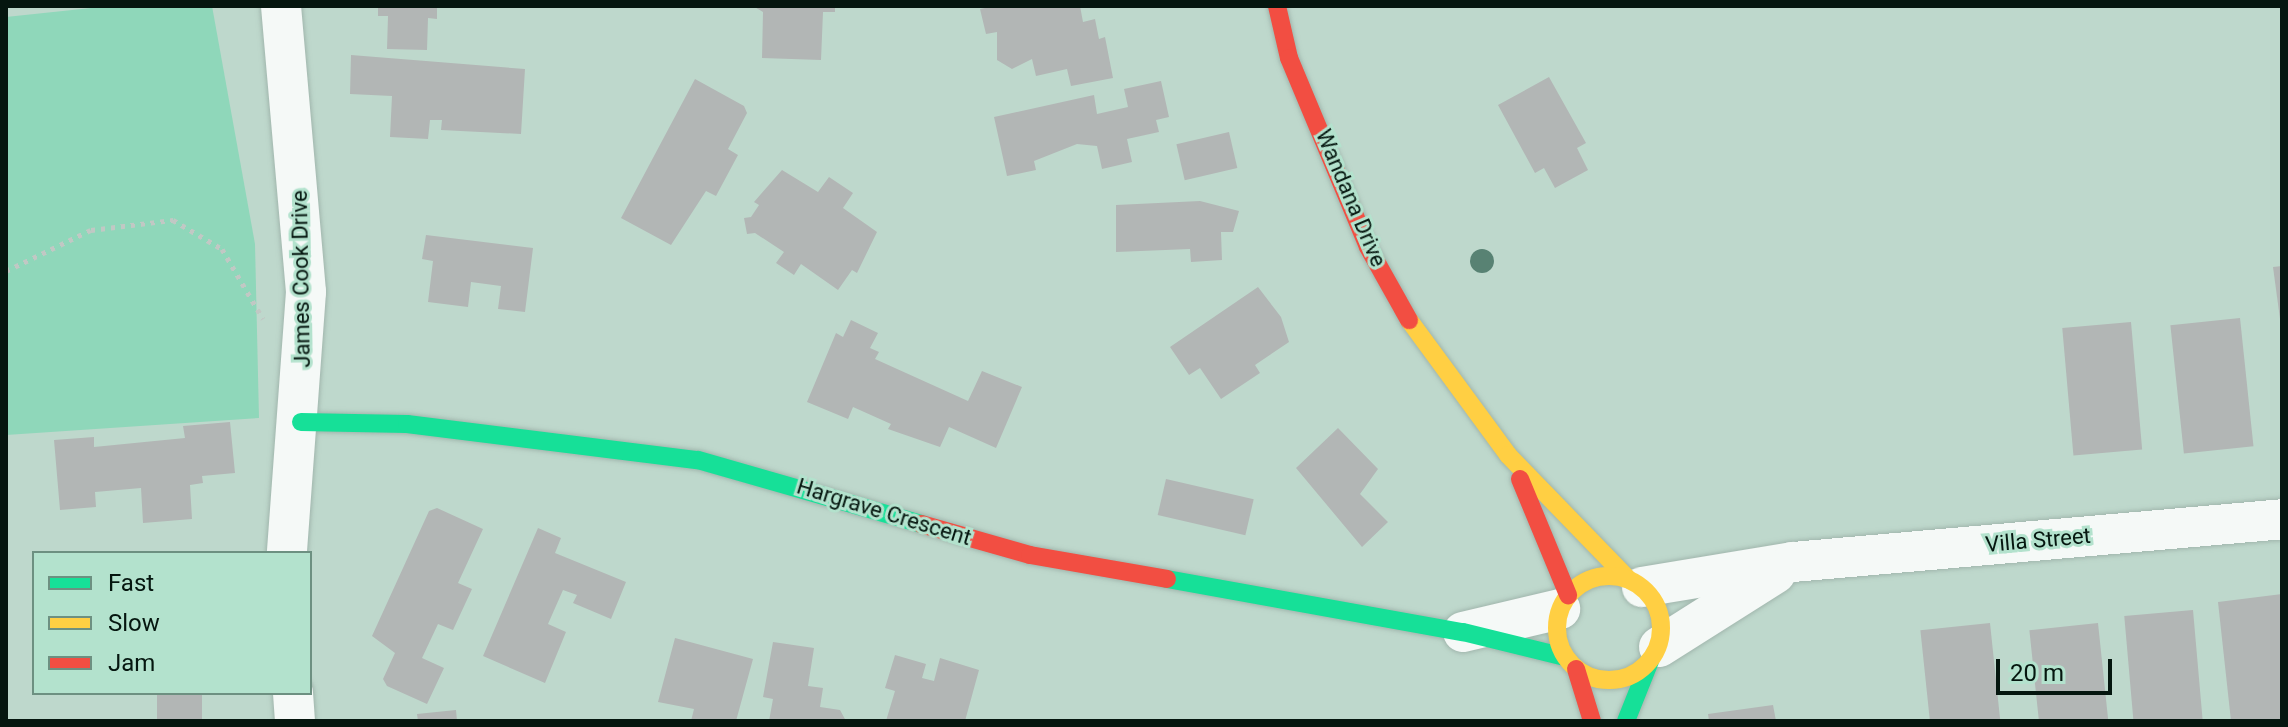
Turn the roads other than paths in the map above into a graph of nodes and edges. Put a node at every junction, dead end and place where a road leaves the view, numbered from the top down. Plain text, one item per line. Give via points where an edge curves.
1 (281, 6) edge
2 (1277, 6) edge
3 (301, 422) junction
4 (1508, 455) junction
5 (2282, 519) edge
6 (287, 551) edge
7 (1793, 562) junction
8 (1635, 583) junction
9 (1564, 602) junction
10 (1463, 632) junction
11 (1654, 654) junction
12 (1570, 663) junction
13 (293, 695) edge
14 (295, 721) edge
15 (1592, 721) edge
16 (1626, 721) edge

1 - 3 street, James Cook Drive via 305,238
2 - 4 street, Wandana Drive via 1289,58 1368,247 1423,344
3 - 6 street, James Cook Drive
3 - 10 street, Hargrave Crescent via 407,424 698,460 1030,555
4 - 8 street, Wandana Drive
4 - 9 street, Wandana Drive
5 - 7 street, Villa Street
7 - 8 street, Villa Street
7 - 11 street, Villa Street
8 - 9 street via 1595,577
8 - 11 street via 1660,614
9 - 10 street, Hargrave Crescent
9 - 12 street via 1558,642
10 - 12 street, Hargrave Crescent
11 - 12 street via 1638,672 1606,681
11 - 16 street
12 - 15 street
13 - 14 street

